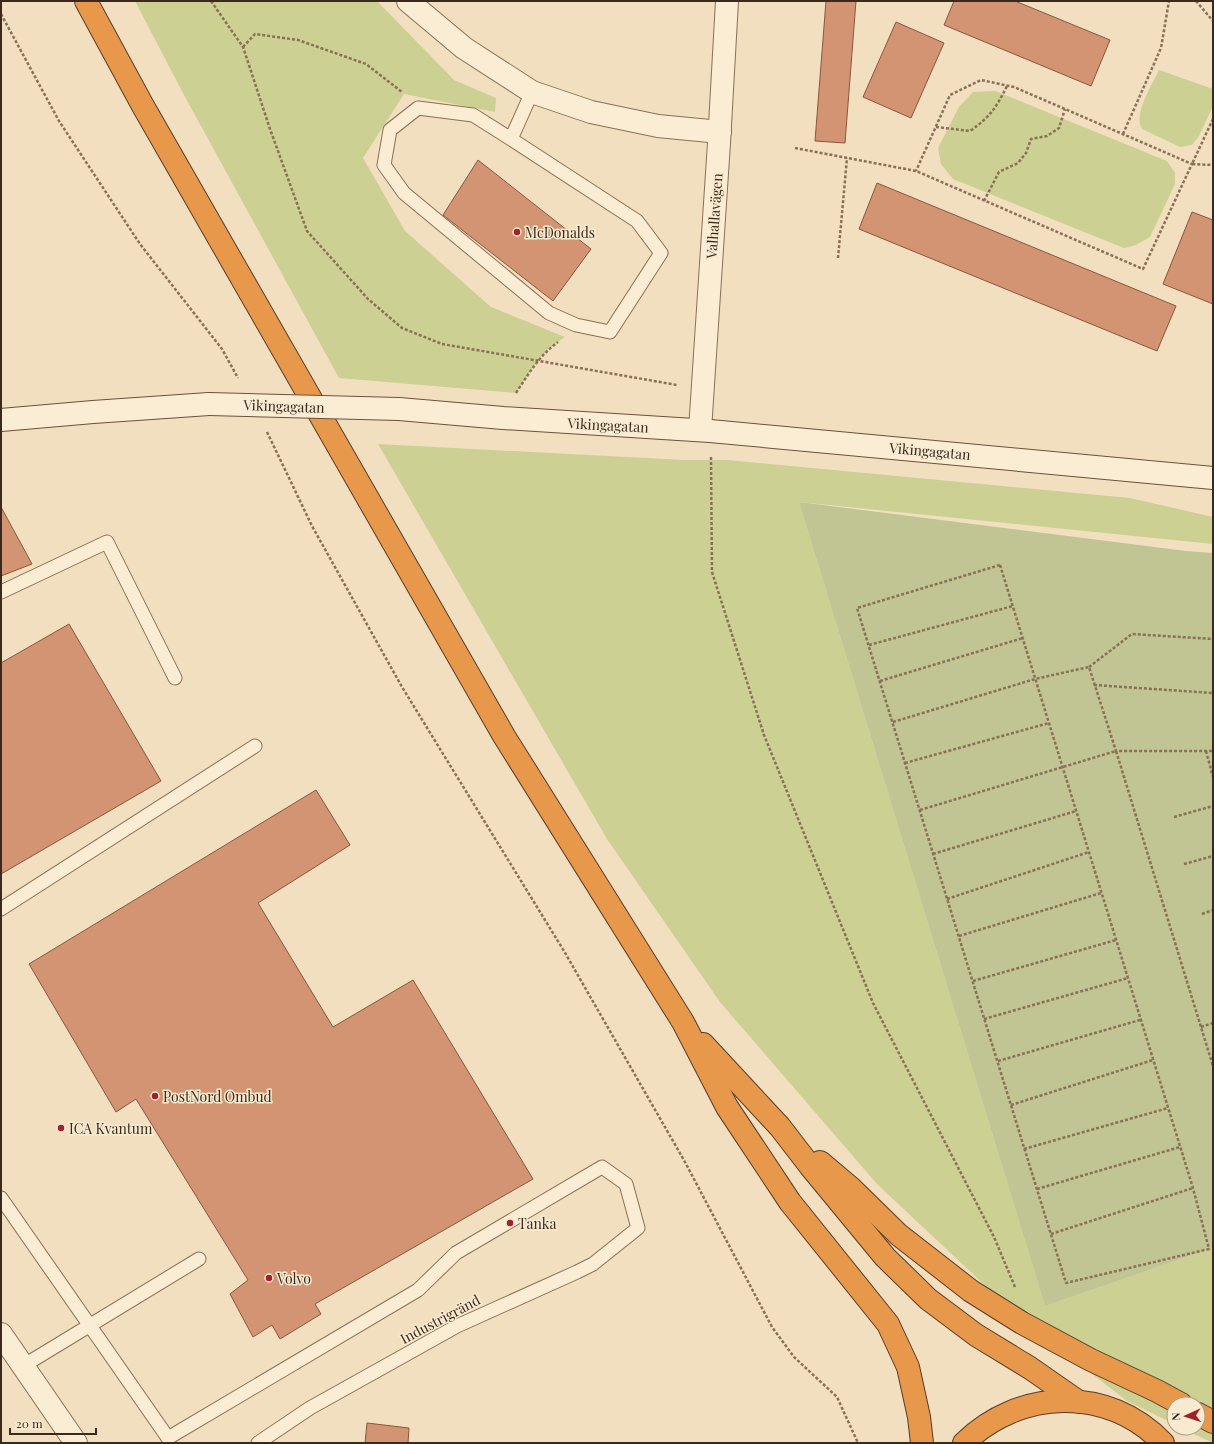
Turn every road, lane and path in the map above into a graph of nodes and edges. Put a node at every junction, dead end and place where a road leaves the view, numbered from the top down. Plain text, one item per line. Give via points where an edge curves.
1 (86, 1) edge
2 (210, 1) edge
3 (408, 1) edge
4 (727, 1) edge
5 (1170, 1) edge
6 (1196, 1) edge
7 (1, 14) edge
8 (1213, 21) edge
9 (243, 47) junction
10 (1007, 86) junction
11 (532, 92) junction
12 (418, 108) junction
13 (1065, 109) junction
14 (1213, 119) edge
15 (936, 127) junction
16 (720, 132) junction
17 (1123, 134) junction
18 (511, 139) junction
19 (795, 148) dead end
20 (847, 158) junction
21 (1192, 164) junction
22 (1213, 165) edge
23 (916, 171) junction
24 (984, 201) junction
25 (838, 258) dead end
26 (576, 325) junction
27 (537, 361) junction
28 (241, 383) dead end
29 (703, 390) junction
30 (503, 418) junction
31 (1, 420) edge
32 (705, 430) junction
33 (266, 431) dead end
34 (1213, 478) edge
35 (1, 592) edge
36 (1013, 606) junction
37 (1023, 638) junction
38 (1213, 639) edge
39 (869, 645) junction
40 (1089, 667) junction
41 (174, 678) dead end
42 (1035, 679) junction
43 (880, 682) junction
44 (1094, 685) junction
45 (1213, 693) edge
46 (893, 722) junction
47 (1049, 723) junction
48 (255, 746) dead end
49 (1116, 751) junction
50 (1206, 751) junction
51 (1213, 751) edge
52 (905, 763) junction
53 (1063, 768) junction
54 (1213, 777) edge
55 (1213, 806) edge
56 (920, 810) junction
57 (1076, 811) junction
58 (1174, 817) dead end
59 (1089, 852) junction
60 (933, 854) junction
61 (1213, 856) edge
62 (1184, 864) dead end
63 (1101, 893) junction
64 (947, 898) junction
65 (1, 909) edge
66 (1213, 910) edge
67 (1202, 914) dead end
68 (959, 936) junction
69 (1116, 940) junction
70 (1128, 978) junction
71 (973, 981) junction
72 (984, 1019) junction
73 (1140, 1020) junction
74 (683, 1022) junction
75 (1213, 1023) edge
76 (1201, 1027) junction
77 (1153, 1060) junction
78 (998, 1062) junction
79 (1213, 1066) edge
80 (1011, 1105) junction
81 (1168, 1108) junction
82 (780, 1127) junction
83 (1180, 1147) junction
84 (1024, 1149) junction
85 (1192, 1188) junction
86 (1037, 1189) junction
87 (1, 1198) edge
88 (1051, 1234) junction
89 (199, 1259) dead end
90 (1016, 1291) dead end
91 (89, 1325) junction
92 (1, 1334) edge
93 (23, 1366) junction
94 (1166, 1396) edge
95 (1079, 1402) junction
96 (76, 1443) edge
97 (258, 1443) edge
98 (858, 1443) edge
99 (922, 1443) edge
100 (964, 1443) edge
101 (1163, 1443) edge

1 - 74 highway via 147,113 504,736
2 - 9 path
3 - 11 street via 464,48
4 - 16 street, Valhallavägen
5 - 17 path via 1161,48
6 - 8 path
7 - 28 path via 59,120 140,244 222,350
9 - 12 path via 255,34 304,42 366,64
9 - 27 path via 307,231 368,299 402,328 442,344
10 - 13 path
10 - 15 path via 998,104 985,120 970,131
10 - 15 path via 981,80 950,95
11 - 16 street via 591,112 658,126
11 - 18 lane
12 - 18 lane via 472,115
12 - 26 lane via 390,130 384,165 404,193 549,313
13 - 17 path
13 - 24 path via 1059,128 1047,136 1031,139 1026,153 1018,163 999,172
14 - 21 path
15 - 23 path
16 - 29 street, Valhallavägen
17 - 21 path
18 - 26 lane via 637,221 661,254 610,332
19 - 20 path
20 - 23 path
20 - 25 path
21 - 22 path
21 - 24 path via 1143,269
23 - 24 path
26 - 27 path
27 - 29 path
27 - 30 path
29 - 32 street, Valhallavägen
30 - 31 street, Vikingagatan, bridge via 399,409 209,404
30 - 32 street, Vikingagatan
32 - 34 street, Vikingagatan
32 - 90 path via 712,572 764,735 873,1003 994,1237
33 - 98 path via 312,526 402,687 568,958 685,1162 772,1327 794,1357 837,1397
35 - 41 lane via 107,542
36 - 37 path
36 - 39 path
36 - 39 path via 1000,565 857,608
37 - 42 path
37 - 43 path
38 - 40 path via 1132,634
39 - 43 path
40 - 42 path
40 - 44 path
42 - 46 path
42 - 47 path
43 - 46 path
44 - 45 path
44 - 49 path
46 - 52 path
47 - 52 path
47 - 53 path
48 - 65 lane
49 - 50 path
49 - 53 path
49 - 76 path
50 - 51 path
50 - 54 path
52 - 56 path
53 - 56 path
53 - 57 path
55 - 58 path
56 - 60 path
57 - 59 path
57 - 60 path
59 - 63 path
59 - 64 path
60 - 64 path
61 - 62 path
63 - 68 path
63 - 69 path
64 - 68 path
66 - 67 path
68 - 71 path
69 - 70 path
69 - 71 path
70 - 72 path
70 - 73 path
71 - 72 path
72 - 78 path
73 - 77 path
73 - 78 path
74 - 82 highway
74 - 99 highway via 727,1108 790,1202 888,1324 908,1367
75 - 76 path
76 - 79 path
77 - 80 path
77 - 81 path
78 - 80 path
80 - 84 path
81 - 83 path
81 - 84 path
82 - 94 highway via 852,1189 899,1235 971,1291 1022,1323
82 - 95 highway via 885,1257 928,1299 976,1335
83 - 85 path
83 - 86 path
84 - 86 path
85 - 88 path
85 - 88 path via 1209,1249 1066,1283
86 - 88 path
87 - 91 lane
89 - 91 lane
91 - 93 lane
91 - 97 lane, Industrigränd via 168,1438 418,1290 456,1254 602,1167 626,1184 638,1228 593,1264 457,1326 310,1408
92 - 93 street
93 - 96 street
95 - 100 highway via 1052,1401 1025,1406 999,1416 976,1431
95 - 101 highway via 1106,1408 1131,1418

